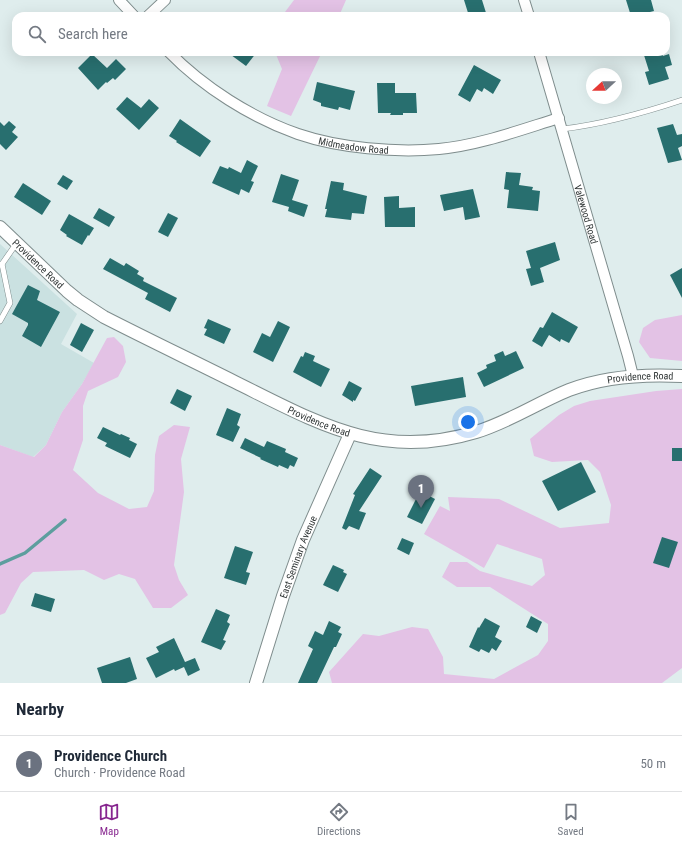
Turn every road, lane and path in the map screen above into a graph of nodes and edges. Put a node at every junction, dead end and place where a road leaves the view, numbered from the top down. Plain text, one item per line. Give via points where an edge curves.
1 (119, 0) edge
2 (165, 0) edge
3 (524, 0) edge
4 (130, 12) edge
5 (152, 12) edge
6 (528, 12) edge
7 (174, 56) edge
8 (540, 56) edge
9 (682, 100) edge
10 (559, 118) junction
11 (562, 129) junction
12 (0, 227) edge
13 (17, 243) junction
14 (1, 264) edge
15 (0, 321) edge
16 (633, 376) junction
17 (682, 376) edge
18 (350, 434) junction
19 (256, 683) edge

1 - 4 street
2 - 5 street
3 - 6 street
7 - 10 street, Midmeadow Road via 202,81 240,106 299,134 334,143 373,149 439,149 491,138
8 - 10 street, Valewood Road
9 - 11 lane via 590,126
10 - 11 street, Valewood Road
11 - 16 street, Valewood Road
12 - 13 street, Providence Road
13 - 14 lane
13 - 18 street, Providence Road via 67,291 104,317 289,408
14 - 15 lane via 10,303
16 - 17 street, Providence Road
16 - 18 street, Providence Road via 584,385 554,396 487,428 441,440 404,443
18 - 19 street, East Seminary Avenue via 303,540

